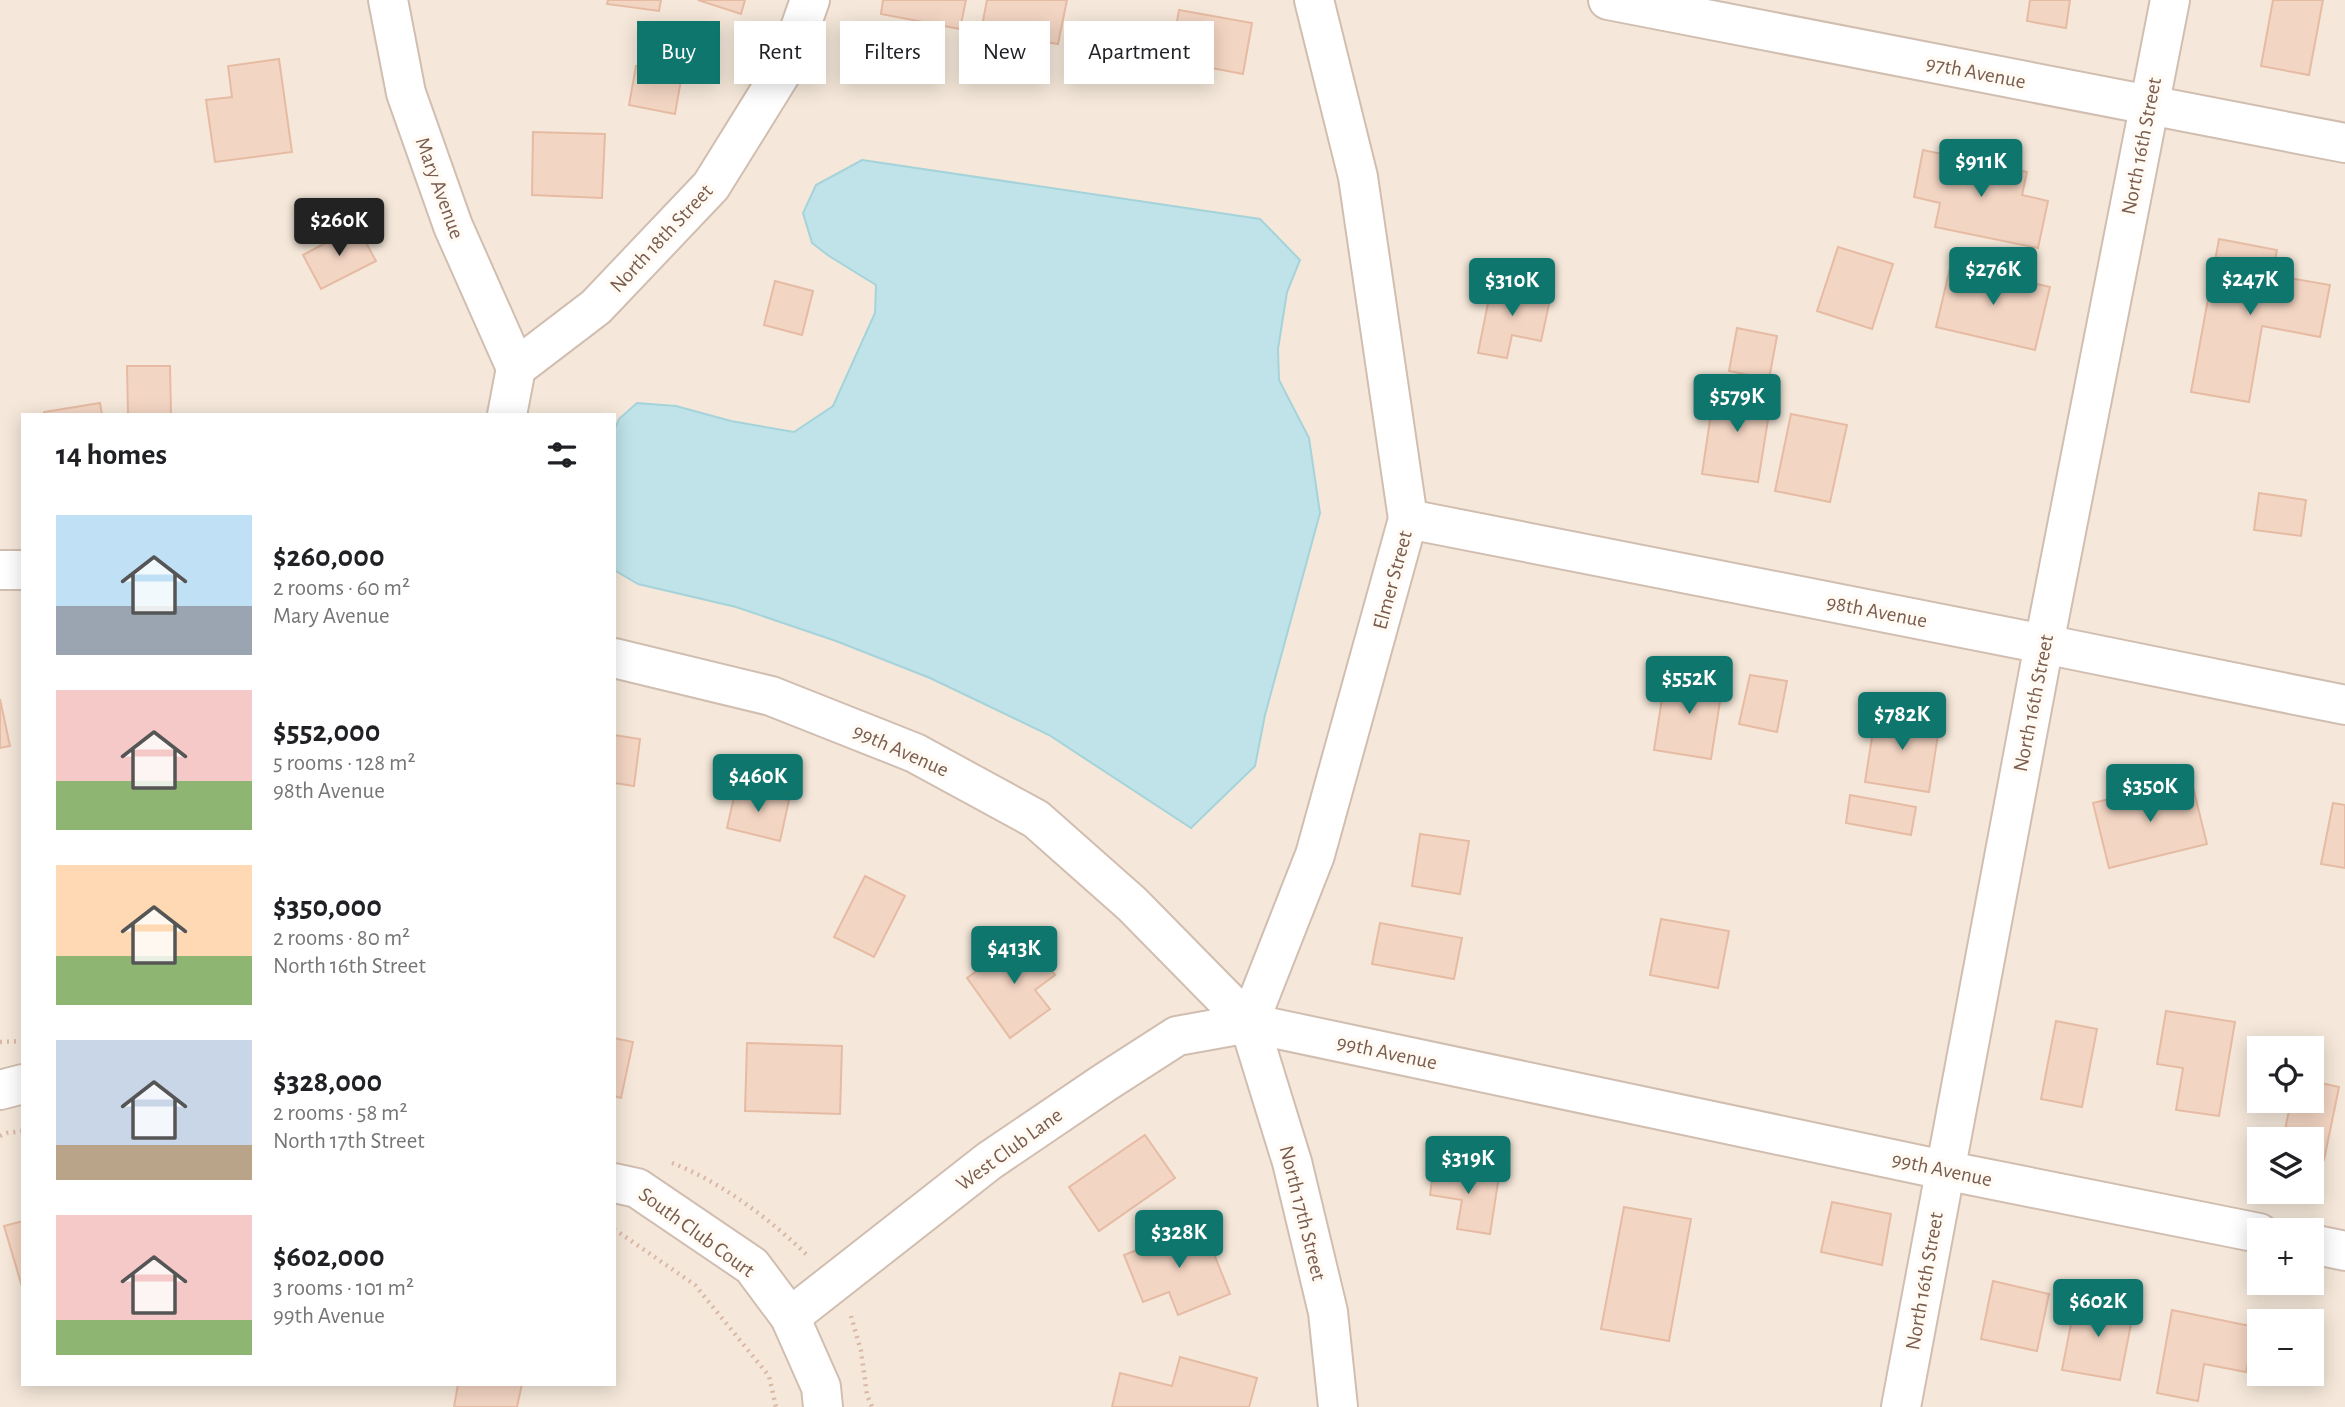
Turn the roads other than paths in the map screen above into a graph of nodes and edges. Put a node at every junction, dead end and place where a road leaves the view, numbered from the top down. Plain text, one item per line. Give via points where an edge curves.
1 (388, 0) edge
2 (810, 0) edge
3 (1314, 0) edge
4 (1608, 0) edge
5 (2170, 0) edge
6 (2149, 105) junction
7 (2345, 144) edge
8 (516, 368) junction
9 (508, 413) edge
10 (1408, 519) junction
11 (21, 569) edge
12 (0, 570) edge
13 (2044, 644) junction
14 (616, 658) edge
15 (2345, 705) edge
16 (1249, 1023) junction
17 (21, 1085) edge
18 (0, 1090) edge
19 (1944, 1170) junction
20 (616, 1183) edge
21 (2247, 1231) edge
22 (2324, 1247) edge
23 (2345, 1251) edge
24 (790, 1317) junction
25 (823, 1407) edge
26 (1338, 1407) edge
27 (1901, 1407) edge

1 - 8 street, Mary Avenue via 406,93 453,226
2 - 8 street, North 18th Street via 788,62 711,186 596,307
3 - 10 street, Elmer Street via 1358,177
4 - 6 street, 97th Avenue
5 - 6 street, North 16th Street
6 - 7 street, 97th Avenue
6 - 13 street, North 16th Street
8 - 9 street
10 - 13 street, 98th Avenue
10 - 16 street, Elmer Street via 1315,855
11 - 12 street
13 - 15 street, 98th Avenue
13 - 19 street, North 16th Street
14 - 16 street, 99th Avenue via 771,696 915,753 1037,819 1132,904
16 - 19 street, 99th Avenue
16 - 24 street, West Club Lane via 1177,1036 989,1161
16 - 26 street, North 17th Street via 1292,1162 1328,1312
17 - 18 street
19 - 21 street, 99th Avenue
19 - 27 street, North 16th Street
20 - 24 street, South Club Court via 638,1188 752,1266
22 - 23 street
24 - 25 street, South Club Court via 821,1387

